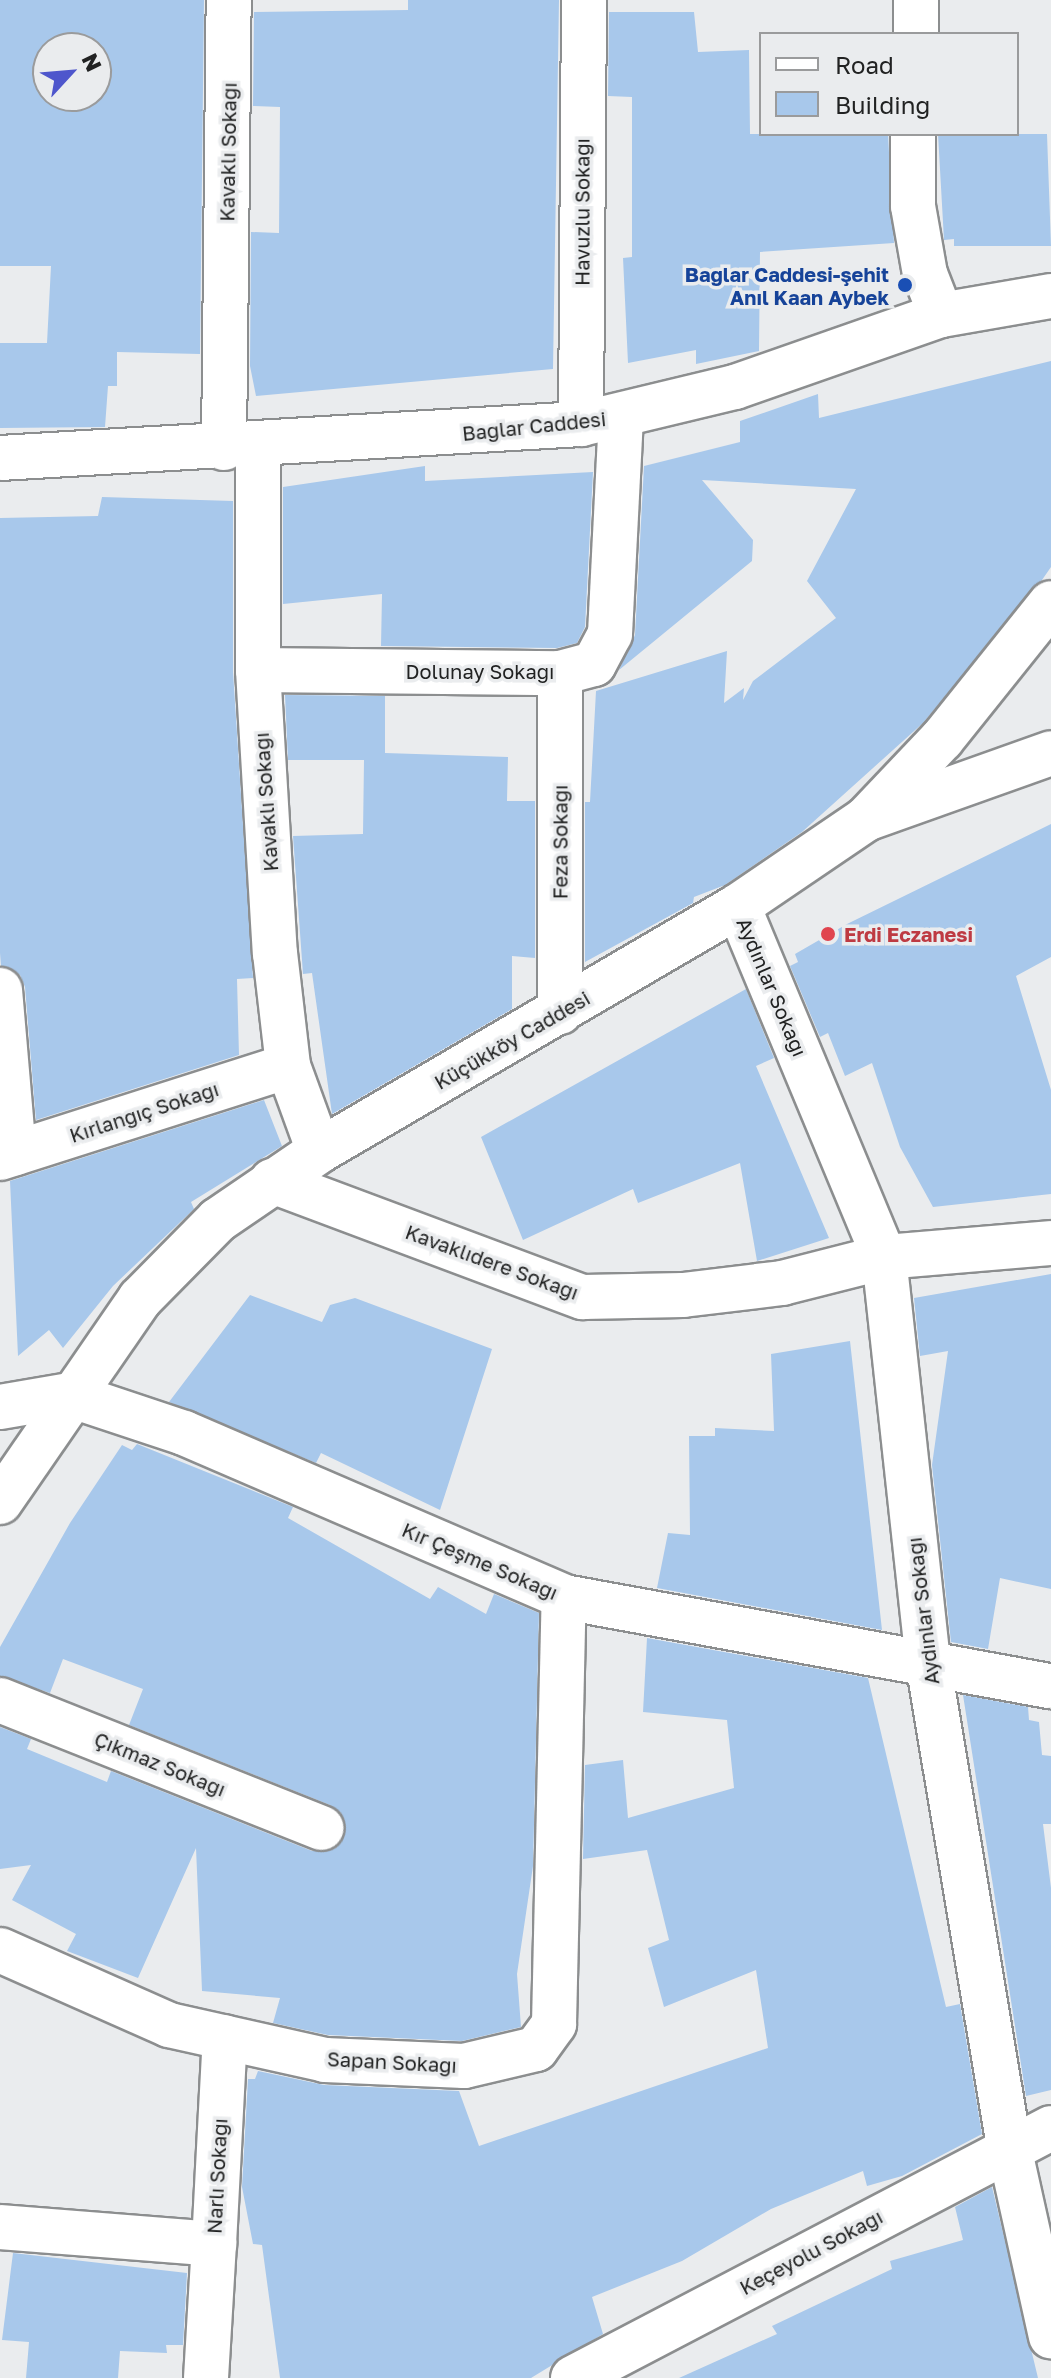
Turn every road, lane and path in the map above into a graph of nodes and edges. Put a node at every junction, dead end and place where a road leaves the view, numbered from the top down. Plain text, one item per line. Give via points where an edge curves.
1 (229, 0) edge
2 (584, 0) edge
3 (916, 0) edge
4 (916, 32) edge
5 (913, 136) edge
6 (1051, 296) edge
7 (941, 315) junction
8 (601, 420) junction
9 (241, 448) junction
10 (0, 458) edge
11 (1048, 620) edge
12 (258, 670) junction
13 (560, 673) junction
14 (1051, 753) edge
15 (866, 819) junction
16 (738, 906) junction
17 (0, 990) edge
18 (560, 1012) junction
19 (288, 1066) junction
20 (319, 1151) junction
21 (7, 1156) edge
22 (272, 1181) junction
23 (1051, 1243) edge
24 (884, 1257) junction
25 (70, 1395) junction
26 (0, 1407) edge
27 (0, 1502) edge
28 (564, 1597) junction
29 (929, 1668) junction
30 (1051, 1686) edge
31 (0, 1700) edge
32 (321, 1828) dead end
33 (0, 1950) edge
34 (225, 2037) junction
35 (1051, 2128) edge
36 (1009, 2147) junction
37 (0, 2227) edge
38 (214, 2244) junction
39 (1051, 2336) edge
40 (206, 2378) edge
41 (573, 2378) edge

1 - 9 street, Kavaklı Sokağı
2 - 8 street, Havuzlu Sokağı
3 - 4 street
5 - 7 street via 913,206 925,274
6 - 7 street, Bağlar Caddesi
7 - 8 street, Bağlar Caddesi via 735,387
8 - 9 street, Bağlar Caddesi
8 - 13 street, Dolunay Sokağı via 610,634 594,664
9 - 10 street, Bağlar Caddesi
9 - 12 street, Kavaklı Sokağı
11 - 15 street, Küçükköy Caddesi
12 - 13 street, Dolunay Sokağı
12 - 19 street, Kavaklı Sokağı
13 - 18 street, Feza Sokağı
14 - 15 street
15 - 16 street, Küçükköy Caddesi
16 - 18 street, Küçükköy Caddesi
16 - 24 street, Aydınlar Sokağı
17 - 21 street
18 - 20 street, Küçükköy Caddesi
19 - 20 street, Kavaklı Sokağı
19 - 21 street, Kırlangıç Sokağı
20 - 22 street, Küçükköy Caddesi
22 - 24 street, Kavaklıdere Sokağı via 583,1297 683,1295 782,1283
22 - 25 street, Küçükköy Caddesi via 175,1261
23 - 24 street, Kavaklıdere Sokağı
24 - 29 street, Aydınlar Sokağı
25 - 26 street
25 - 27 street, Küçükköy Caddesi
25 - 28 street, Kır Çeşme Sokağı via 184,1433
28 - 29 street, Kır Çeşme Sokağı
28 - 34 street, Sapan Sokağı via 554,2024 536,2049 449,2066 325,2060
29 - 30 street, Kır Çeşme Sokağı
29 - 36 street, Aydınlar Sokağı
31 - 32 street, Çıkmaz Sokağı
33 - 34 street, Sapan Sokağı via 169,2025
34 - 38 street, Narlı Sokağı
35 - 36 street, Keçeyolu Sokağı
36 - 39 street, Aydınlar Sokağı
36 - 41 street, Keçeyolu Sokağı
37 - 38 street, Narlı Sokağı
38 - 40 street

